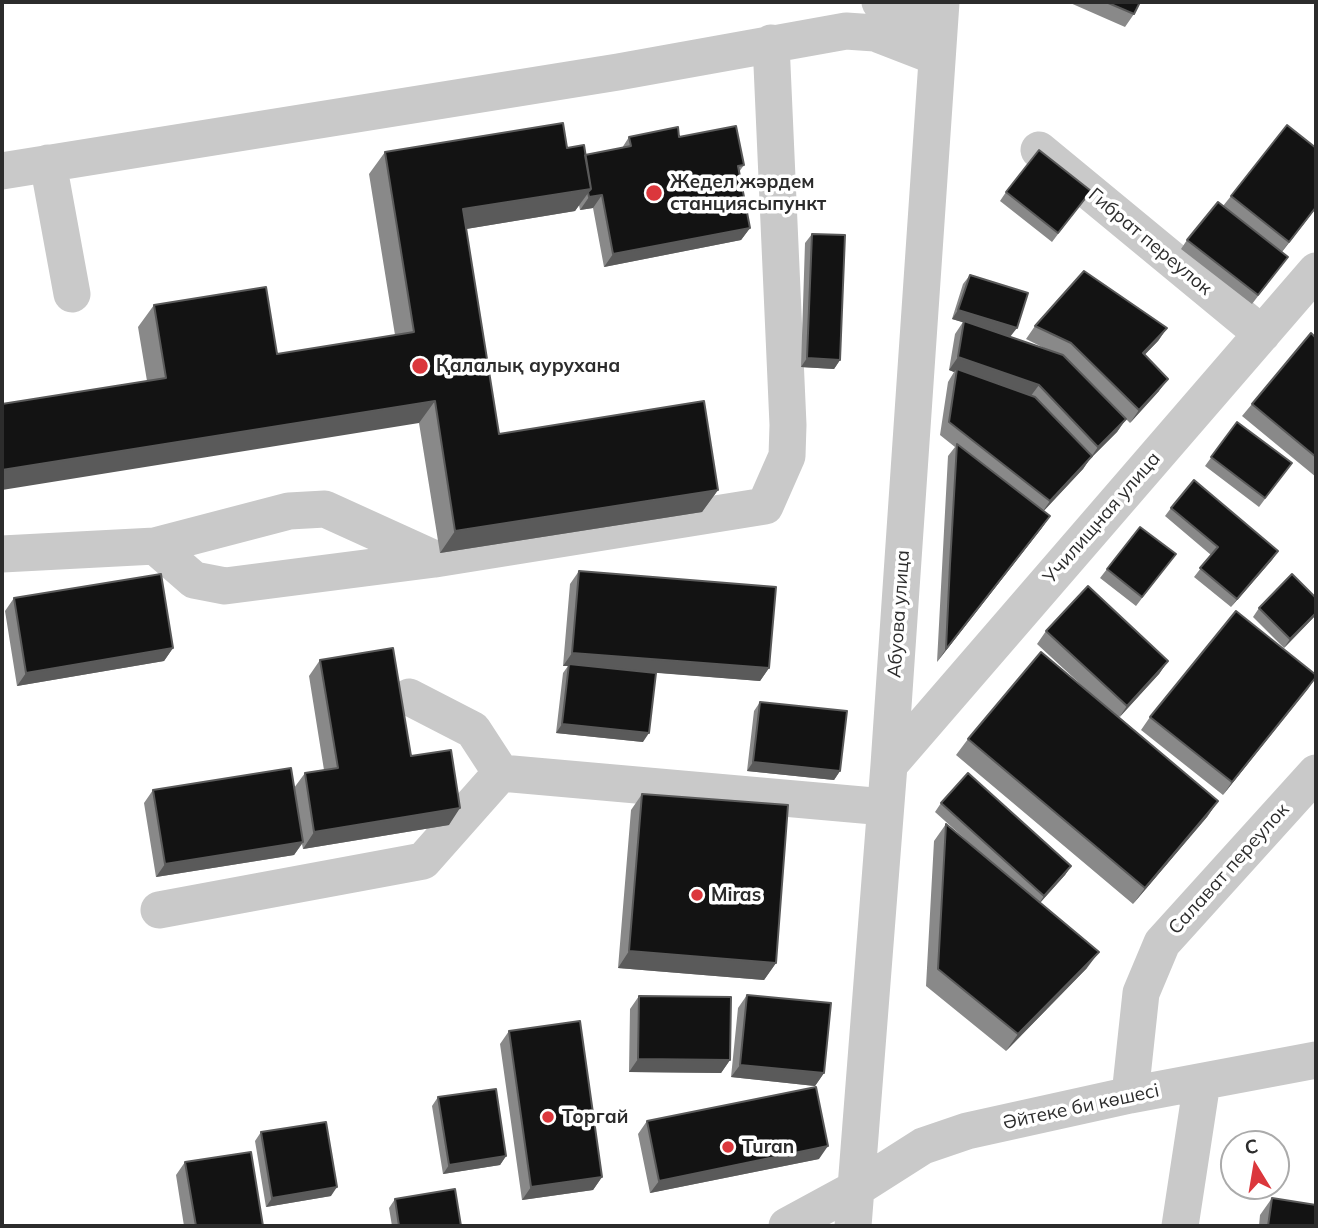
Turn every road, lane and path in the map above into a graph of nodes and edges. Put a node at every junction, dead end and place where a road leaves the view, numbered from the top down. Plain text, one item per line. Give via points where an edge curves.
1 (880, 2) edge
2 (939, 30) edge
3 (771, 43) junction
4 (1039, 150) edge
5 (48, 163) junction
6 (2, 171) edge
7 (1316, 271) edge
8 (72, 294) dead end
9 (1262, 334) junction
10 (155, 546) junction
11 (2, 554) edge
12 (435, 558) junction
13 (409, 697) dead end
14 (889, 765) junction
15 (501, 773) junction
16 (1316, 773) edge
17 (885, 807) junction
18 (159, 910) dead end
19 (1316, 1060) edge
20 (1202, 1082) junction
21 (1130, 1095) junction
22 (857, 1188) junction
23 (787, 1226) edge
24 (853, 1226) edge
25 (1180, 1226) edge

1 - 2 street
2 - 3 street via 846,31
2 - 14 street, Абуова улица
3 - 5 street via 618,72
3 - 12 street via 788,425 787,456 765,506
4 - 9 street, Гибрат переулок
5 - 6 street
5 - 8 street
7 - 9 street, Училищная улица
9 - 14 street, Училищная улица
10 - 11 street
10 - 12 street via 289,511 325,509
10 - 12 street via 194,580 225,586
13 - 15 street via 473,730
14 - 17 street, Абуова улица
15 - 17 street
15 - 18 street via 423,861
16 - 21 street, Салават переулок via 1162,943 1141,993
17 - 22 street, Абуова улица
19 - 20 street, Әйтеке би көшесі
20 - 21 street, Әйтеке би көшесі
20 - 25 street
21 - 22 street, Әйтеке би көшесі via 923,1146
22 - 23 street, Әйтеке би көшесі
22 - 24 street, Абуова улица

